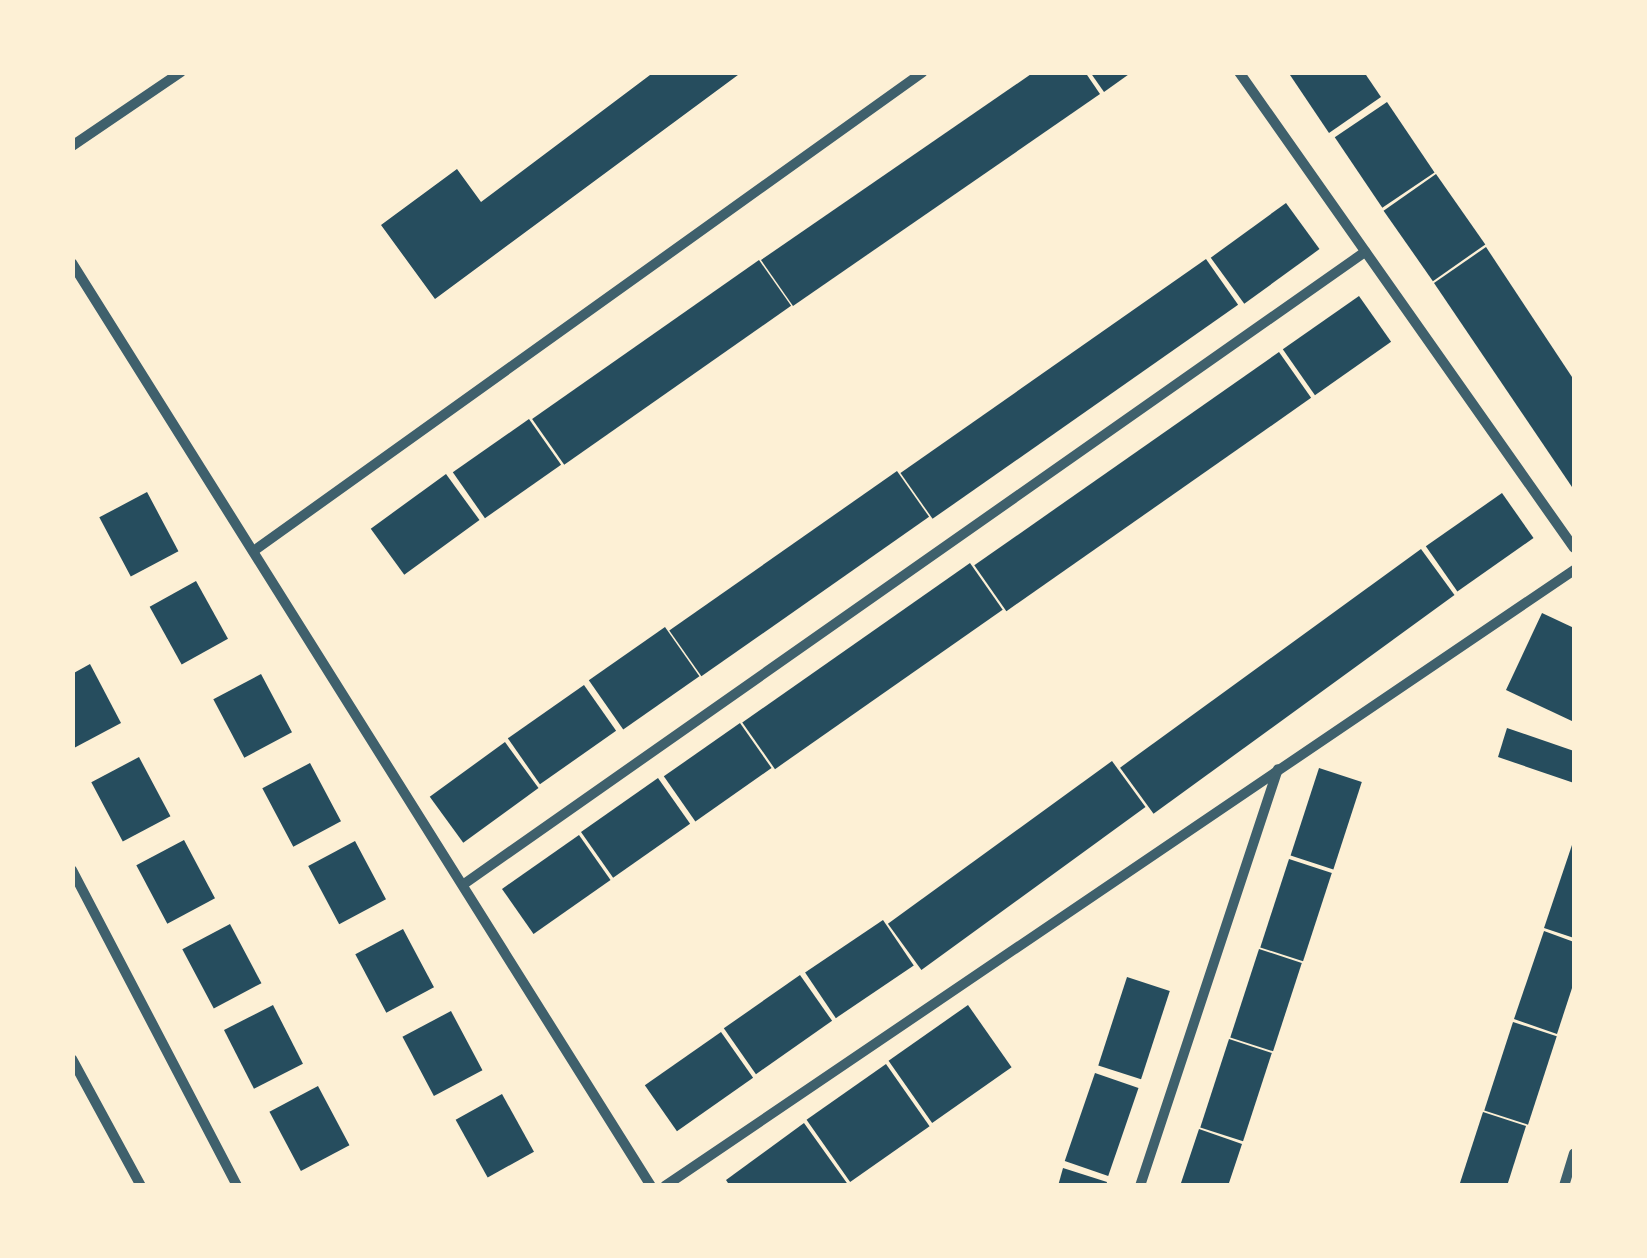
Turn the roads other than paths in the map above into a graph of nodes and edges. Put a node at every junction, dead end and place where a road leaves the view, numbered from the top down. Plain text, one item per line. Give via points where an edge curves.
1 (181, 72) edge
2 (924, 72) edge
3 (1239, 72) edge
4 (72, 146) edge
5 (1366, 252) junction
6 (72, 263) edge
7 (1574, 548) edge
8 (255, 550) junction
9 (1574, 570) edge
10 (1278, 769) junction
11 (72, 870) edge
12 (464, 884) junction
13 (72, 1058) edge
14 (1574, 1153) edge
15 (142, 1186) edge
16 (237, 1186) edge
17 (651, 1186) edge
18 (665, 1186) edge
19 (1140, 1186) edge
20 (1564, 1186) edge

1 - 4 street
2 - 8 street
3 - 5 street
5 - 7 street
5 - 12 street
6 - 8 street
8 - 12 street
9 - 10 street
10 - 18 street
10 - 19 street
11 - 16 street
12 - 17 street
13 - 15 street
14 - 20 street

